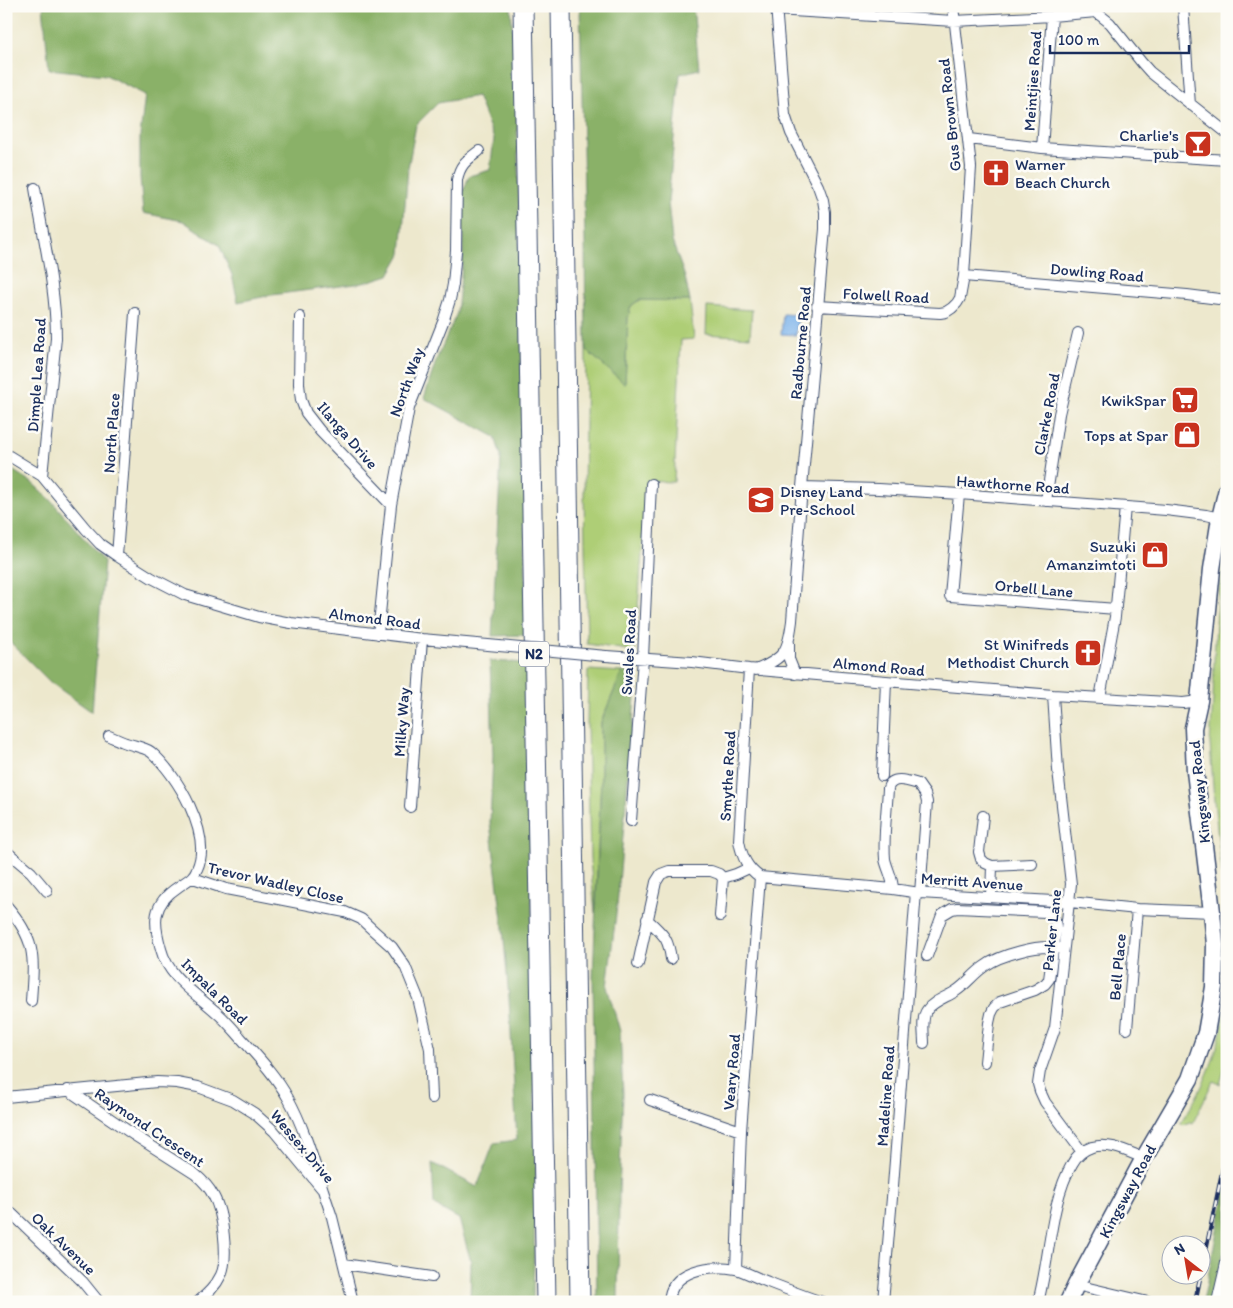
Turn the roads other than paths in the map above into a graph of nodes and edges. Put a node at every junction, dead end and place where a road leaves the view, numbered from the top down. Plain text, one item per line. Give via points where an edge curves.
1 (523, 6) edge
2 (560, 6) edge
3 (953, 6) edge
4 (1183, 6) edge
5 (776, 8) edge
6 (1096, 9) edge
7 (1052, 16) junction
8 (954, 21) junction
9 (1190, 105) junction
10 (1227, 133) edge
11 (969, 139) junction
12 (1042, 148) junction
13 (479, 151) dead end
14 (1227, 160) edge
15 (34, 188) dead end
16 (964, 276) junction
17 (1227, 300) edge
18 (818, 306) junction
19 (952, 308) joint
20 (134, 313) dead end
21 (300, 317) dead end
22 (1078, 333) dead end
23 (6, 454) edge
24 (42, 476) junction
25 (650, 484) dead end
26 (802, 487) junction
27 (1227, 490) edge
28 (958, 494) junction
29 (1046, 501) junction
30 (391, 505) junction
31 (1125, 507) junction
32 (1220, 518) junction
33 (117, 556) junction
34 (1116, 609) junction
35 (378, 634) junction
36 (422, 639) junction
37 (789, 641) junction
38 (643, 658) junction
39 (752, 669) junction
40 (795, 674) junction
41 (886, 681) junction
42 (1053, 695) junction
43 (1100, 698) junction
44 (1199, 702) junction
45 (108, 736) dead end
46 (882, 776) dead end
47 (410, 807) dead end
48 (983, 816) dead end
49 (631, 821) dead end
50 (6, 851) edge
51 (1032, 864) dead end
52 (992, 866) junction
53 (749, 868) junction
54 (760, 877) junction
55 (193, 878) junction
56 (723, 878) junction
57 (893, 889) junction
58 (47, 891) dead end
59 (918, 892) junction
60 (991, 897) junction
61 (1070, 902) junction
62 (6, 905) edge
63 (1137, 909) junction
64 (1212, 912) junction
65 (720, 916) dead end
66 (647, 919) junction
67 (1053, 947) junction
68 (1064, 949) junction
69 (927, 956) dead end
70 (671, 959) dead end
71 (638, 964) dead end
72 (31, 1001) dead end
73 (1126, 1029) dead end
74 (924, 1044) dead end
75 (985, 1062) dead end
76 (68, 1090) junction
77 (6, 1097) edge
78 (432, 1098) dead end
79 (650, 1100) dead end
80 (741, 1132) junction
81 (1082, 1152) junction
82 (1144, 1158) junction
83 (323, 1190) junction
84 (6, 1208) edge
85 (1227, 1259) edge
86 (344, 1264) junction
87 (736, 1269) junction
88 (432, 1277) dead end
89 (1076, 1285) junction
90 (790, 1291) junction
91 (99, 1302) edge
92 (198, 1302) edge
93 (353, 1302) edge
94 (546, 1302) edge
95 (580, 1302) edge
96 (669, 1302) edge
97 (791, 1302) edge
98 (822, 1302) edge
99 (882, 1302) edge
100 (1038, 1302) edge
101 (1068, 1302) edge
102 (1148, 1302) edge
103 (1217, 1302) edge

1 - 94 highway, N2
2 - 95 highway, N2
3 - 8 street, Gus Brown Road
4 - 9 street
5 - 8 street
5 - 18 street, Radbourne Road via 785,115 818,186 825,212
6 - 7 street
6 - 9 street via 1142,64
7 - 8 street
7 - 12 street, Meintjies Road
8 - 11 street, Gus Brown Road
9 - 10 street
11 - 12 street
11 - 16 street, Gus Brown Road via 972,167
12 - 14 street
13 - 30 street, North Way via 458,172 456,260 450,300 409,408
15 - 24 street, Dimple Lea Road via 56,317
16 - 17 street, Dowling Road
16 - 19 street, Gus Brown Road via 960,298
18 - 19 street, Folwell Road via 931,314
18 - 26 street, Radbourne Road
20 - 33 street, North Place
21 - 30 street, Ilanga Drive via 298,384 306,413
22 - 29 street, Clarke Road via 1059,414
23 - 24 street, Almond Road
24 - 33 street, Almond Road via 100,544
25 - 38 street, Swales Road
26 - 28 street, Hawthorne Road
26 - 37 street, Radbourne Road
27 - 32 main road, Kingsway Road
28 - 29 street, Hawthorne Road
28 - 34 street, Orbell Lane via 950,596
29 - 31 street, Hawthorne Road
30 - 35 street, North Way
31 - 32 street, Hawthorne Road
31 - 34 street
32 - 44 main road, Kingsway Road
33 - 35 street, Almond Road via 167,586 216,605 259,617
34 - 43 street
35 - 36 street, Almond Road
36 - 38 street, Almond Road, bridge
36 - 47 street, Milky Way
37 - 39 street, Radbourne Road via 778,658
37 - 40 street via 789,660
38 - 39 street, Almond Road
38 - 49 street, Swales Road
39 - 40 street, Almond Road
39 - 53 street, Smythe Road via 739,842
40 - 41 street, Almond Road
41 - 42 street, Almond Road
41 - 46 street
42 - 43 street, Almond Road
42 - 61 street, Parker Lane
43 - 44 street, Almond Road via 1183,704
44 - 64 main road, Kingsway Road via 1193,728 1195,771
45 - 55 street via 150,752 181,788 202,844
48 - 52 street via 978,852 984,863
50 - 58 street
51 - 52 street
52 - 60 street
53 - 54 street, Smythe Road
53 - 56 street
54 - 57 street, Merritt Avenue
54 - 80 street, Veary Road
55 - 78 street, Trevor Wadley Close via 226,889 345,912 361,919 392,947 405,966 418,998 430,1049
55 - 83 street, Impala Road via 164,898 158,908 155,923 162,952 178,980 227,1022 278,1082 299,1120
56 - 65 street
56 - 66 street via 712,871 664,872 656,882
57 - 59 street, Merritt Avenue
57 - 59 street, Madeline Road via 885,849 888,788 896,780 918,784 925,794
59 - 60 street, Merritt Avenue
59 - 99 street, Madeline Road
60 - 61 street, Merritt Avenue
61 - 63 street, Merritt Avenue
61 - 68 street, Parker Lane
62 - 72 street via 29,940 33,967
63 - 64 street, Merritt Avenue
63 - 73 street, Bell Place
64 - 82 main road, Kingsway Road via 1214,987 1206,1033 1190,1079
66 - 70 street via 667,939
66 - 71 street
67 - 68 street
67 - 69 street via 1056,923 1050,913 957,908 942,915
67 - 74 street via 1022,951 990,962 961,988 929,1007 924,1018
67 - 75 street via 1045,984 1000,1002 994,1008 988,1023
68 - 81 street, Parker Lane via 1055,1028 1038,1084 1045,1102
76 - 77 street, Wessex Drive
76 - 83 street, Wessex Drive via 177,1083 233,1100 274,1131
76 - 92 street, Raymond Crescent via 202,1179 213,1194 224,1240 224,1264 210,1292
79 - 80 street
80 - 87 street, Veary Road
81 - 82 street via 1092,1147 1111,1146
81 - 100 street via 1068,1172 1058,1202
82 - 89 main road, Kingsway Road
83 - 86 street, Wessex Drive
84 - 91 street, Oak Avenue via 82,1281
85 - 103 street
86 - 88 street
86 - 93 street, Wessex Drive
87 - 90 street
87 - 96 street via 703,1269 686,1274 672,1287
89 - 101 main road, Kingsway Road
89 - 102 street
90 - 97 street
90 - 98 street

